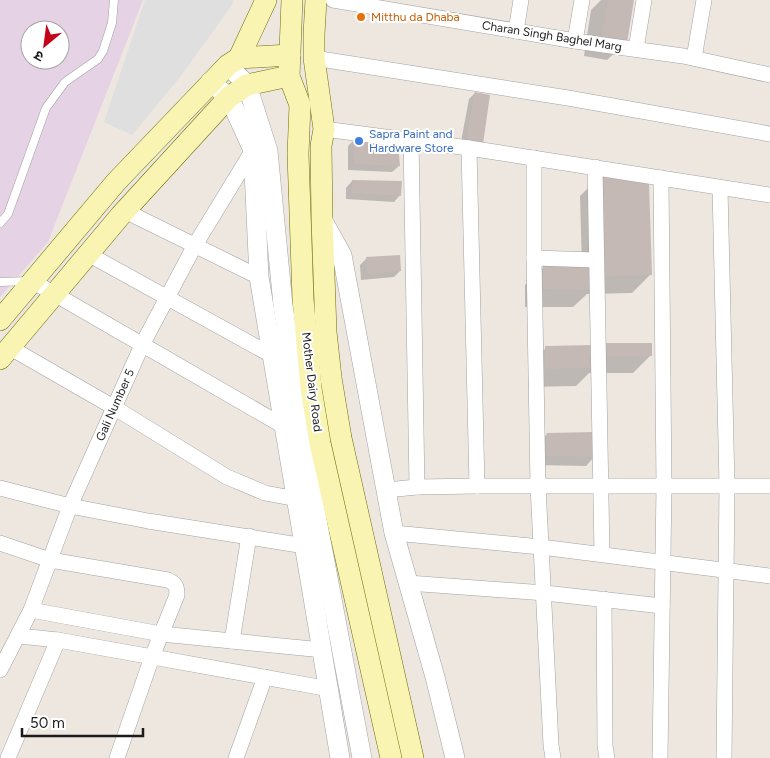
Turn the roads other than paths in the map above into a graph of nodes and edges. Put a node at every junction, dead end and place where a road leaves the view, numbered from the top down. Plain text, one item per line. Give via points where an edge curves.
1 (114, 0) edge
2 (266, 0) edge
3 (292, 0) edge
4 (316, 0) edge
5 (333, 0) edge
6 (521, 0) edge
7 (582, 0) edge
8 (644, 0) edge
9 (704, 0) edge
10 (516, 31) junction
11 (575, 41) junction
12 (636, 50) junction
13 (290, 55) junction
14 (314, 58) junction
15 (694, 58) junction
16 (233, 61) junction
17 (770, 75) edge
18 (289, 76) junction
19 (210, 82) junction
20 (247, 85) junction
21 (229, 97) junction
22 (324, 129) junction
23 (770, 134) edge
24 (411, 140) junction
25 (469, 148) junction
26 (253, 150) junction
27 (534, 158) junction
28 (595, 168) junction
29 (661, 178) junction
30 (720, 188) junction
31 (770, 195) edge
32 (124, 211) junction
33 (322, 218) junction
34 (0, 223) edge
35 (195, 245) junction
36 (88, 254) junction
37 (534, 258) junction
38 (596, 260) junction
39 (260, 277) junction
40 (32, 281) junction
41 (0, 282) edge
42 (54, 295) junction
43 (167, 298) junction
44 (2, 314) edge
45 (142, 345) junction
46 (5, 353) edge
47 (273, 356) junction
48 (115, 408) junction
49 (285, 426) junction
50 (727, 485) junction
51 (476, 486) junction
52 (538, 486) junction
53 (601, 486) junction
54 (770, 486) edge
55 (417, 487) junction
56 (664, 487) junction
57 (0, 488) edge
58 (386, 490) junction
59 (298, 499) junction
60 (70, 506) junction
61 (394, 533) junction
62 (249, 536) junction
63 (0, 543) edge
64 (304, 546) junction
65 (541, 547) junction
66 (602, 554) junction
67 (50, 560) junction
68 (662, 562) junction
69 (727, 570) junction
70 (770, 576) edge
71 (408, 583) junction
72 (545, 593) junction
73 (604, 600) junction
74 (662, 606) junction
75 (31, 610) junction
76 (161, 634) junction
77 (19, 636) junction
78 (58, 640) junction
79 (232, 642) junction
80 (323, 650) junction
81 (152, 657) junction
82 (0, 670) edge
83 (265, 677) junction
84 (330, 689) junction
85 (8, 758) edge
86 (117, 758) edge
87 (236, 758) edge
88 (340, 758) edge
89 (362, 758) edge
90 (392, 758) edge
91 (413, 758) edge
92 (456, 758) edge
93 (553, 758) edge
94 (608, 758) edge
95 (660, 758) edge
96 (724, 758) edge

1 - 34 lane via 112,23 103,51 65,82 46,108 8,214
2 - 16 main road
3 - 13 main road, Mother Dairy Road
4 - 14 main road, Mother Dairy Road
5 - 10 street, Charan Singh Baghel Marg
6 - 10 street
7 - 11 street
8 - 12 street
9 - 15 street
10 - 11 street, Charan Singh Baghel Marg
11 - 12 street, Charan Singh Baghel Marg
12 - 15 street, Charan Singh Baghel Marg
13 - 16 main road
13 - 18 main road, Mother Dairy Road
14 - 22 main road, Mother Dairy Road
14 - 23 street
15 - 17 street, Charan Singh Baghel Marg
16 - 19 main road
16 - 20 street
18 - 20 main road
18 - 90 main road, Mother Dairy Road via 300,105 298,154 304,312 311,388 320,443
19 - 21 street
19 - 40 main road via 116,182
20 - 21 main road
20 - 89 street via 268,151 283,305 308,477
21 - 26 street
21 - 32 main road
22 - 24 street
22 - 33 main road, Mother Dairy Road via 321,146
24 - 25 street
24 - 55 street
25 - 27 street
25 - 51 street
26 - 35 street, Gali Number 5
26 - 39 street
27 - 28 street
27 - 37 street
28 - 29 street
28 - 38 street
29 - 30 street
29 - 56 street
30 - 31 street
30 - 50 street
32 - 35 street
32 - 36 main road
33 - 58 street via 342,255
33 - 91 main road, Mother Dairy Road via 326,332 341,438
35 - 39 street
35 - 43 street, Gali Number 5
36 - 42 main road
36 - 43 street
37 - 38 street
37 - 52 street
38 - 53 street
39 - 47 street
40 - 41 lane
40 - 42 street
40 - 44 main road
42 - 45 street
42 - 46 main road
43 - 45 street, Gali Number 5
43 - 47 street
45 - 48 street, Gali Number 5
45 - 49 street
46 - 48 street
47 - 49 street
48 - 59 street via 226,478 265,493
48 - 60 street, Gali Number 5
49 - 59 street
50 - 54 street
50 - 56 street
50 - 69 street
51 - 52 street
51 - 55 street
52 - 53 street
52 - 65 street
53 - 56 street
53 - 66 street
55 - 58 street
56 - 68 street
57 - 60 street
58 - 61 street
59 - 64 street
60 - 62 street
60 - 67 street, Gali Number 5
61 - 65 street
61 - 71 street
62 - 64 street
62 - 79 street
63 - 67 street
64 - 80 street
65 - 66 street
65 - 72 street
66 - 68 street
67 - 75 street, Gali Number 5
67 - 76 street via 174,583 177,595
68 - 69 street
68 - 74 street
69 - 70 street
69 - 96 street
71 - 72 street
71 - 92 street
72 - 73 street
72 - 93 street
73 - 74 street
73 - 94 street via 605,746
74 - 95 street
75 - 76 street
75 - 77 street, Gali Number 5
76 - 79 street
76 - 81 street
77 - 78 street
77 - 82 street, Gali Number 5
78 - 81 street
78 - 85 street
79 - 80 street
80 - 84 street
81 - 83 street
81 - 86 street
83 - 84 street
83 - 87 street
84 - 88 street

